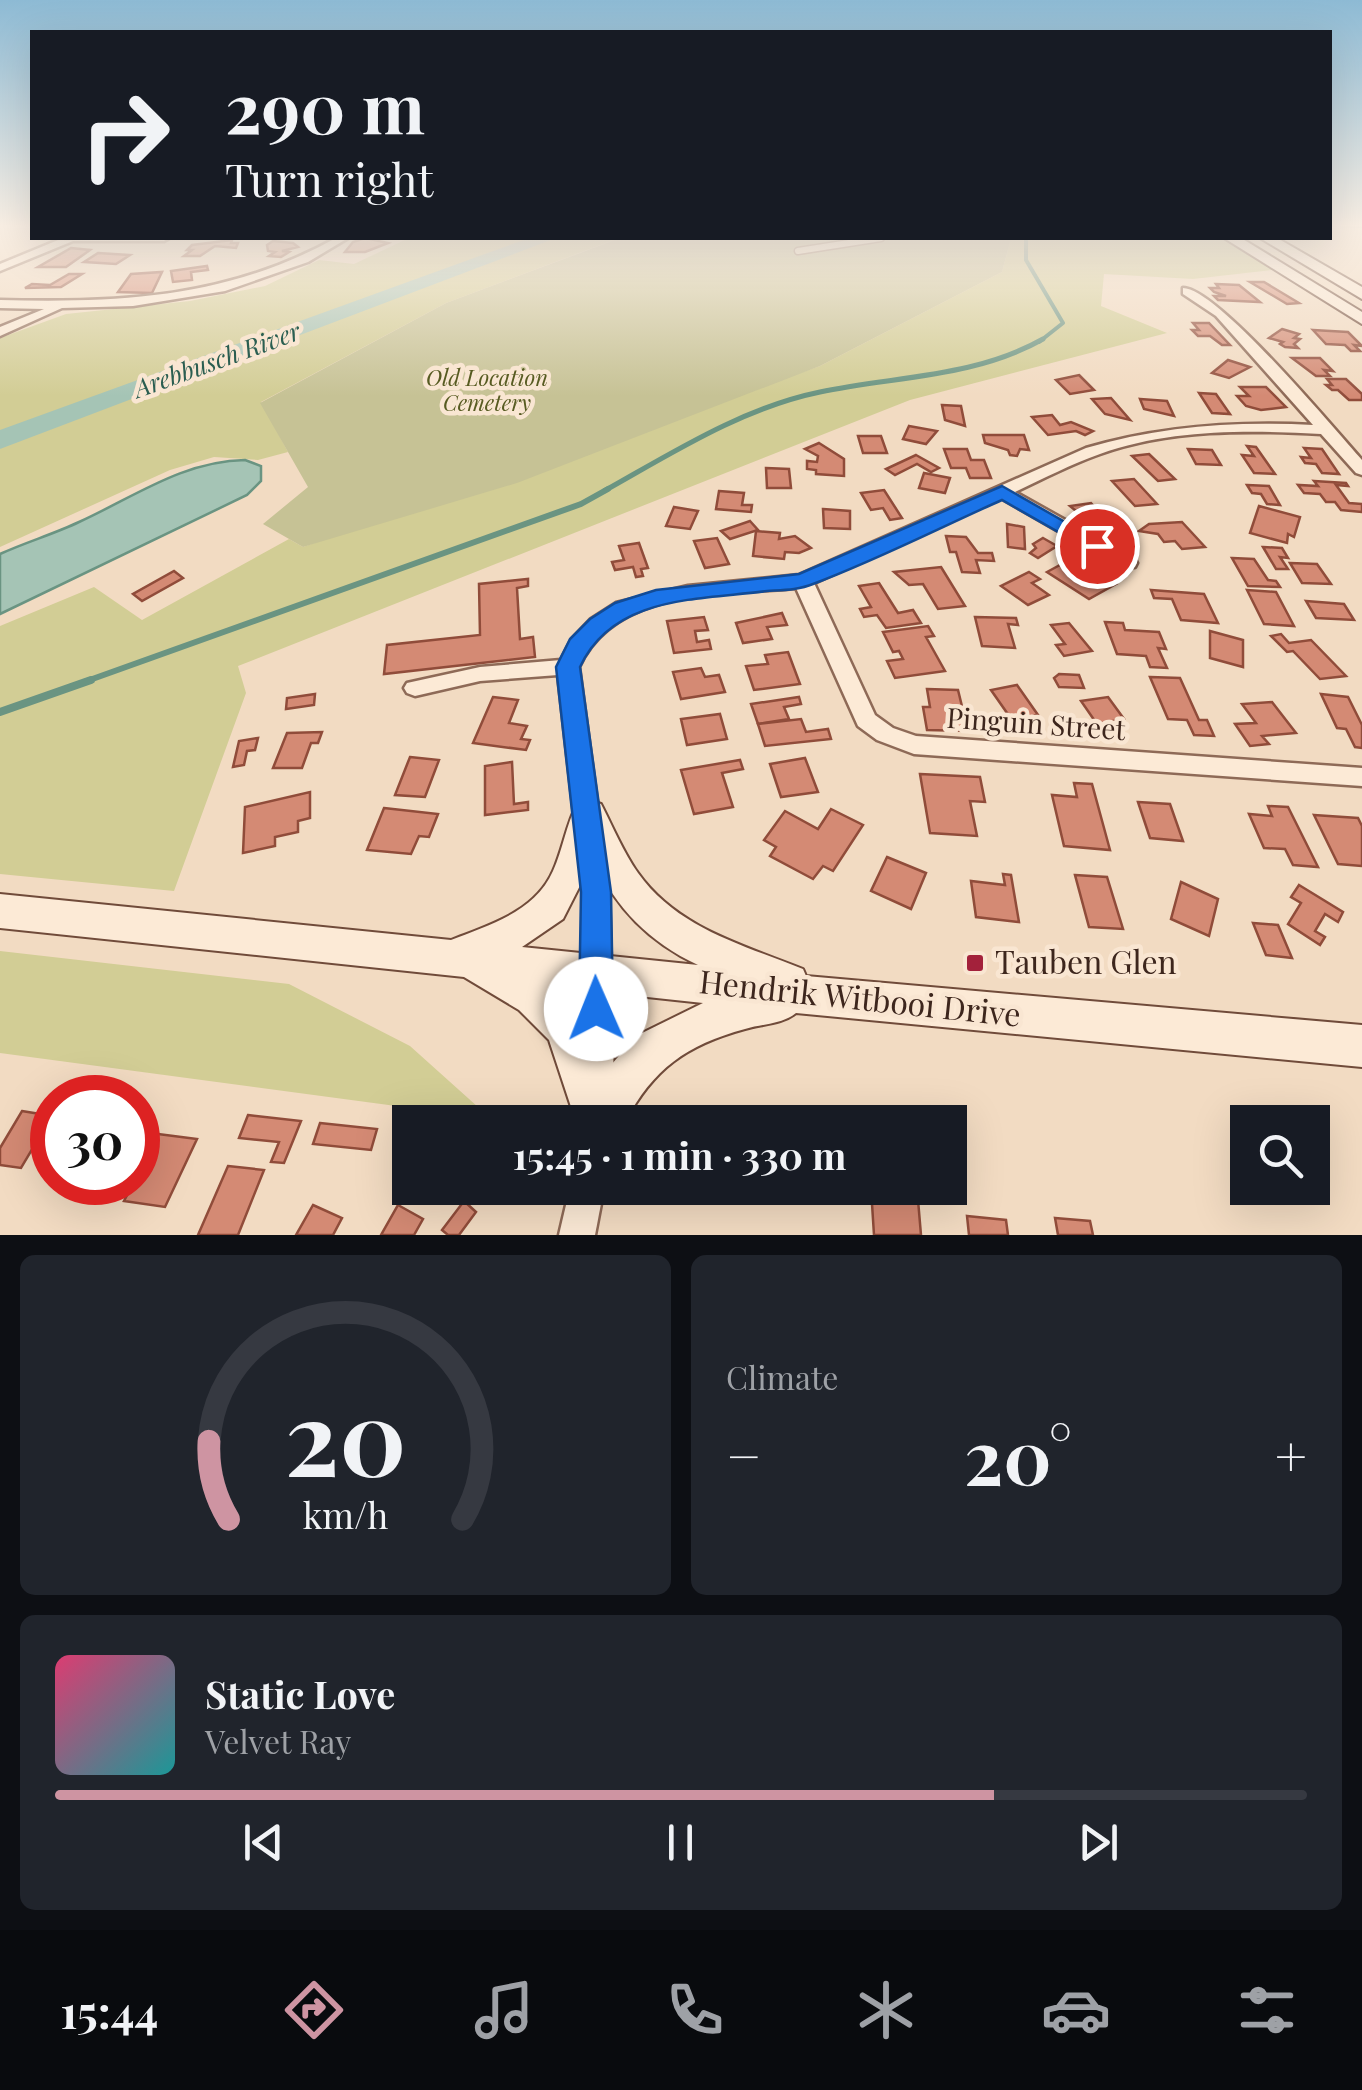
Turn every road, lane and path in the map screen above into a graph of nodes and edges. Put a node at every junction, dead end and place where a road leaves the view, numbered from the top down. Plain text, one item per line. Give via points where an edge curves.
1 (250, 282) edge
2 (1301, 282) edge
3 (1187, 291) dead end
4 (0, 304) edge
5 (62, 306) junction
6 (1362, 320) edge
7 (0, 332) edge
8 (1328, 430) junction
9 (1362, 470) edge
10 (1002, 492) junction
11 (1128, 563) dead end
12 (803, 580) junction
13 (568, 667) junction
14 (415, 688) dead end
15 (1362, 777) edge
16 (589, 814) junction
17 (0, 911) edge
18 (455, 956) junction
19 (595, 971) junction
20 (827, 997) junction
21 (1362, 1046) edge
22 (594, 1105) edge
23 (599, 1105) edge
24 (610, 1105) edge
25 (583, 1205) edge
26 (578, 1235) edge

1 - 5 street
2 - 6 main road
3 - 8 street via 1220,313
4 - 5 street
5 - 7 street
8 - 9 street
8 - 10 street via 1155,432 1092,451
10 - 11 street
10 - 12 street
12 - 13 street via 688,592 623,608 579,644
12 - 15 street, Pinguin Street via 866,720 914,745
13 - 14 street via 480,674
13 - 16 street
16 - 18 main road via 574,871 553,906 520,933
16 - 19 street
16 - 20 main road via 628,890 663,926 707,951
17 - 18 main road, Hendrik Witbooi Drive
18 - 19 main road, Hendrik Witbooi Drive
18 - 22 main road via 543,1000 564,1022
19 - 20 main road, Hendrik Witbooi Drive
19 - 23 street
20 - 21 main road, Hendrik Witbooi Drive
20 - 24 main road via 755,1004 683,1033 638,1062
25 - 26 street

